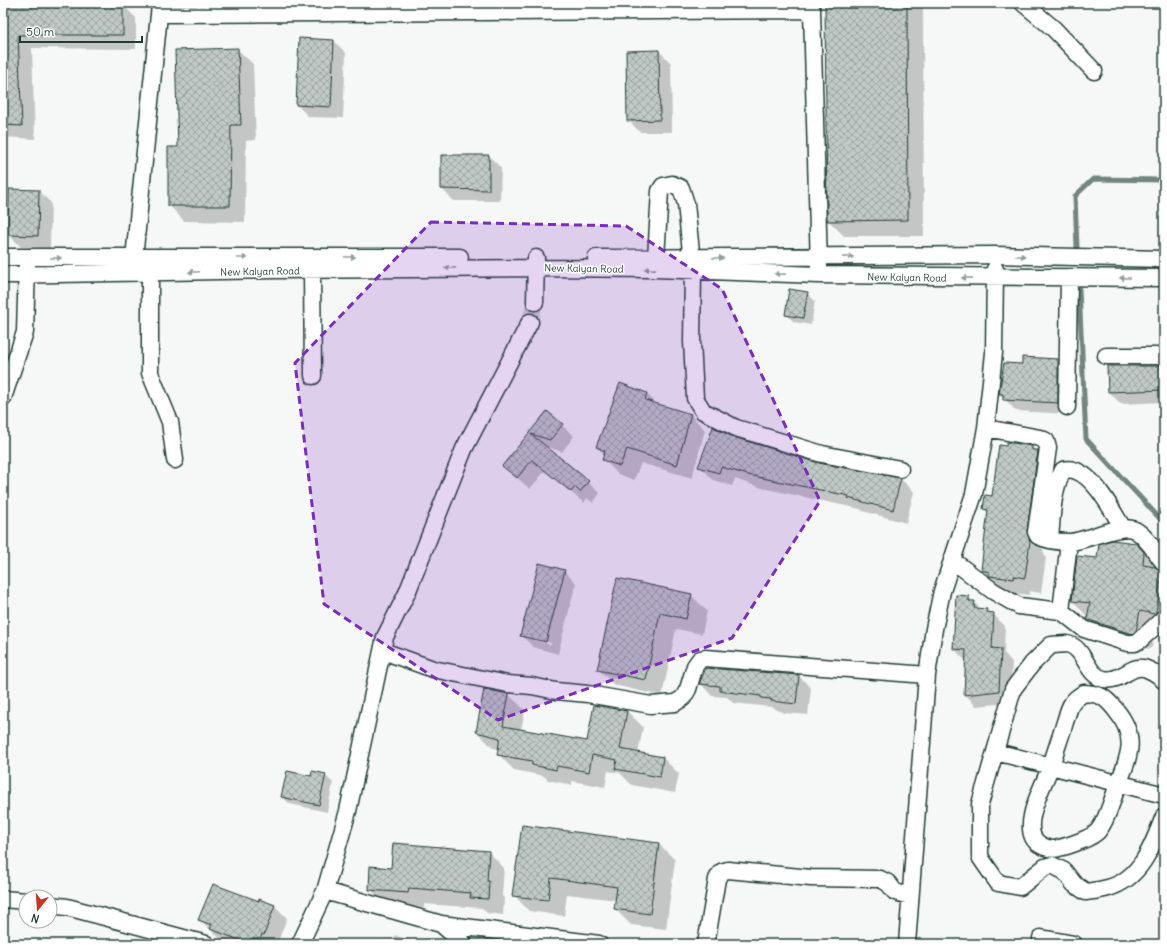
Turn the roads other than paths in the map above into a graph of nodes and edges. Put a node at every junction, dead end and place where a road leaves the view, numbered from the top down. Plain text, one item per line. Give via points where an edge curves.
1 (1023, 3) edge
2 (812, 6) edge
3 (159, 8) edge
4 (1094, 71) dead end
5 (995, 256) junction
6 (3, 257) edge
7 (27, 257) junction
8 (818, 257) junction
9 (656, 258) junction
10 (1164, 260) edge
11 (536, 262) junction
12 (311, 263) junction
13 (133, 265) junction
14 (693, 265) junction
15 (150, 266) junction
16 (3, 275) edge
17 (27, 275) junction
18 (819, 275) junction
19 (995, 278) junction
20 (1069, 278) junction
21 (1164, 278) edge
22 (536, 302) tunnel mouth
23 (530, 322) tunnel mouth
24 (1106, 356) dead end
25 (1164, 356) edge
26 (313, 376) dead end
27 (3, 398) edge
28 (1067, 407) dead end
29 (986, 428) junction
30 (175, 460) dead end
31 (900, 469) dead end
32 (1123, 528) junction
33 (1050, 540) junction
34 (1069, 542) junction
35 (952, 560) junction
36 (1164, 563) edge
37 (1061, 611) junction
38 (1164, 618) edge
39 (383, 652) junction
40 (927, 675) junction
41 (1164, 681) edge
42 (1101, 687) junction
43 (996, 752) junction
44 (1051, 766) junction
45 (1118, 783) junction
46 (1164, 795) edge
47 (1164, 816) edge
48 (1056, 849) junction
49 (1158, 851) edge
50 (1052, 865) junction
51 (325, 891) junction
52 (910, 896) junction
53 (3, 898) edge
54 (18, 900) edge
55 (58, 905) edge
56 (441, 924) junction
57 (1041, 938) dead end
58 (206, 944) edge
59 (300, 944) edge
60 (464, 944) edge
61 (599, 944) edge
62 (706, 944) edge
63 (907, 944) edge
64 (1074, 944) edge

1 - 4 street via 1054,29
2 - 3 street
2 - 8 street
3 - 13 street
8 -> 5 street, New Kalyan Road
5 -> 10 street, New Kalyan Road
5 - 19 street
6 - 7 street
7 -> 13 street
7 - 17 street
14 -> 8 street, New Kalyan Road
8 - 18 street
9 - 11 street, New Kalyan Road
9 - 14 street, New Kalyan Road
9 - 14 street via 660,191 663,186 672,184 681,188 685,197
11 - 12 street, New Kalyan Road
14 -> 11 street, New Kalyan Road
11 - 22 street
12 - 15 street, New Kalyan Road
12 - 26 street
13 - 15 street, New Kalyan Road
13 - 17 street
18 -> 14 street, New Kalyan Road
14 - 31 street via 692,342 695,398 703,411 736,428 822,454
15 - 30 street via 150,373 170,422
16 - 17 street
17 - 27 street via 25,332
19 -> 18 street, New Kalyan Road
19 - 20 street, New Kalyan Road
19 - 29 street via 994,353
21 -> 20 street, New Kalyan Road
20 - 28 street
23 - 39 street via 464,449 410,587 385,637
24 - 25 street
29 - 33 street via 1046,441 1048,448 1036,532 1038,536
29 - 35 street via 974,494
32 - 33 street via 1098,488 1078,471 1070,468 1064,470 1057,481
32 - 34 street
32 - 36 street via 1133,529 1142,535
33 - 34 street
34 - 37 street
35 - 37 street via 993,591 1019,606
35 - 40 street via 942,591
37 - 38 street via 1084,629 1135,643
39 - 40 street via 433,669 508,684 651,705 675,703 683,698 695,666 700,659 705,658
39 - 51 street via 348,811
40 - 52 street
41 - 42 street via 1143,667 1134,668
42 - 43 street via 1078,651 1068,644 1051,645 1013,689
42 - 44 street via 1084,693 1070,706
42 - 45 street via 1128,729 1130,748
43 - 44 street
43 - 50 street via 980,804 980,857 998,883 1020,887
44 - 45 street
44 - 48 street via 1037,798 1031,822 1036,842 1043,847
45 - 46 street
45 - 48 street via 1105,821 1097,833
47 - 49 street
48 - 50 street
49 - 50 street via 1124,880 1109,888 1086,892 1074,884 1064,871
51 - 56 street
51 - 59 street
52 - 62 street via 895,892 888,883 880,879 811,878 728,870 721,872 717,879
52 - 63 street
53 - 54 street
55 - 58 street
56 - 60 street
56 - 61 street
57 - 64 street

